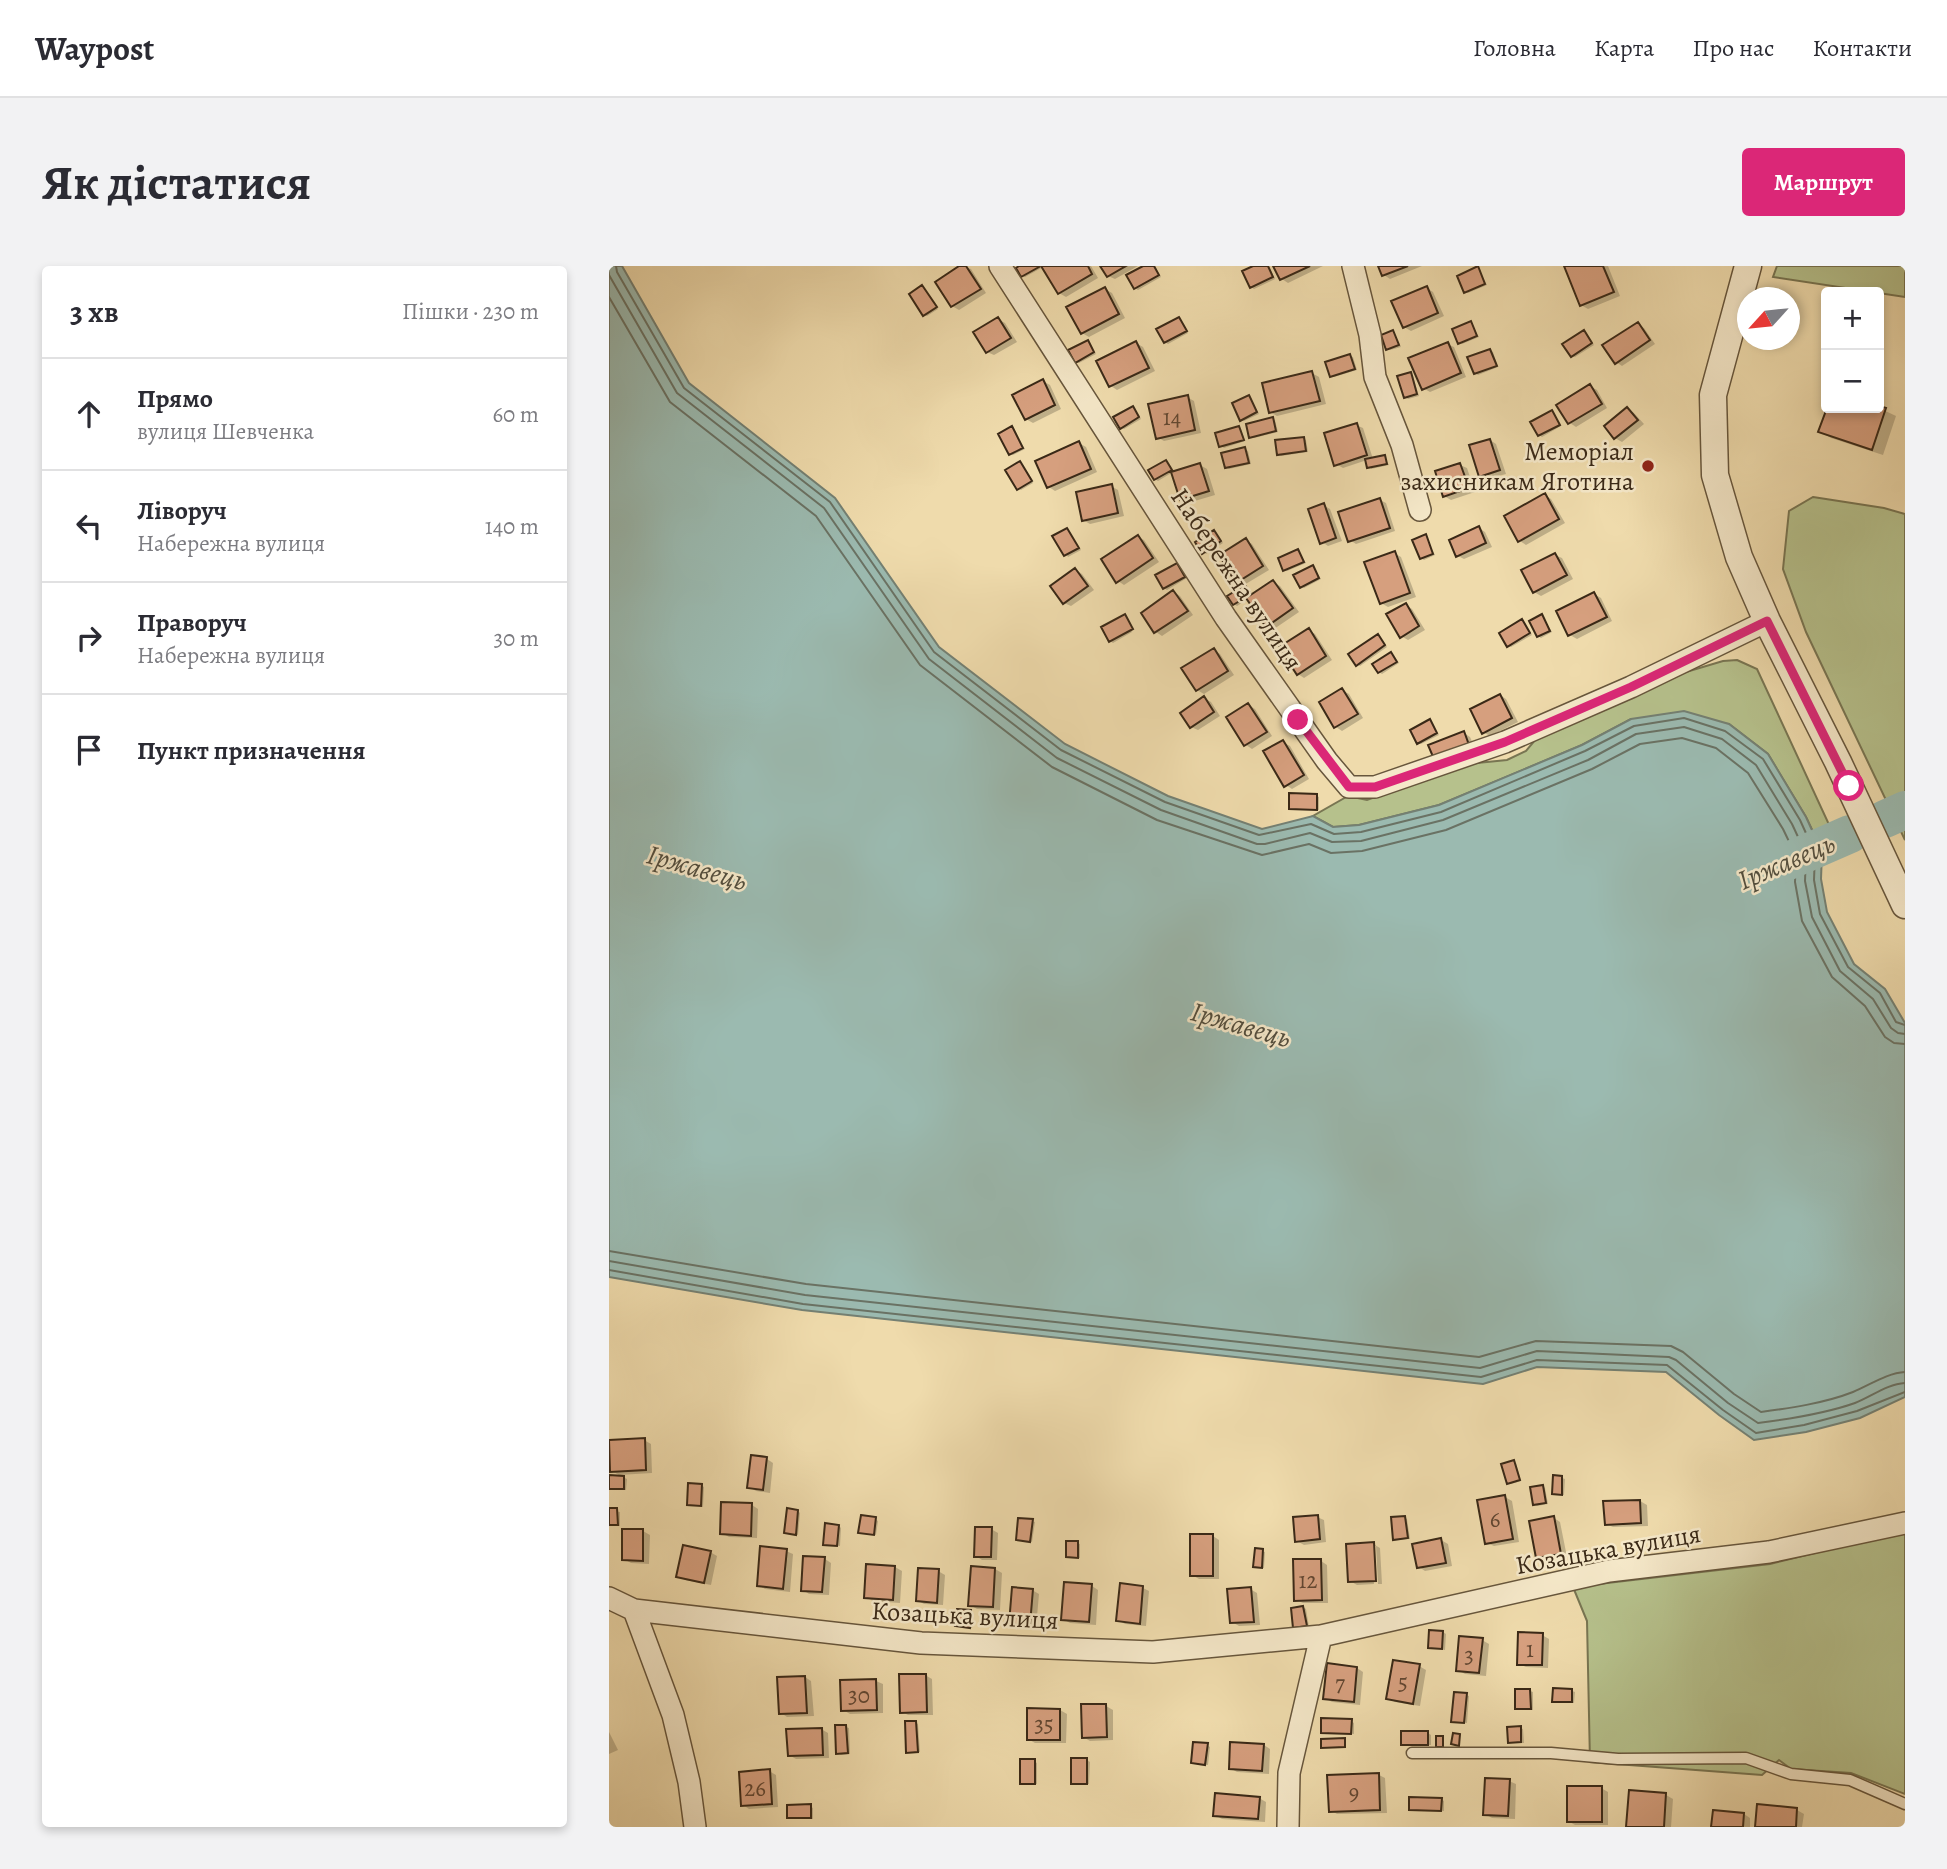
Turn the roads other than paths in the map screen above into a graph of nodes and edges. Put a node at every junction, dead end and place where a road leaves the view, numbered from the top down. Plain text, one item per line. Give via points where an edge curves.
1 (1000, 266) edge
2 (1353, 266) edge
3 (1748, 266) edge
4 (1420, 510) dead end
5 (1767, 621) junction
6 (1905, 905) edge
7 (1905, 1522) edge
8 (609, 1598) edge
9 (634, 1610) junction
10 (1321, 1636) junction
11 (1412, 1753) dead end
12 (1905, 1804) edge
13 (693, 1826) edge
14 (1288, 1827) edge

1 - 5 street, Набережна вулиця via 1226,618 1349,787 1375,787 1505,742
2 - 4 street via 1375,377 1402,445
3 - 5 street via 1713,396 1715,475 1739,556
5 - 6 street
7 - 10 street, Козацька вулиця via 1769,1552 1609,1571
8 - 9 street, Козацька вулиця
9 - 10 street, Козацька вулиця via 908,1642 1153,1652
9 - 13 street via 673,1715 689,1782
10 - 14 street via 1289,1773
11 - 12 lane via 1746,1758 1791,1774 1850,1780

